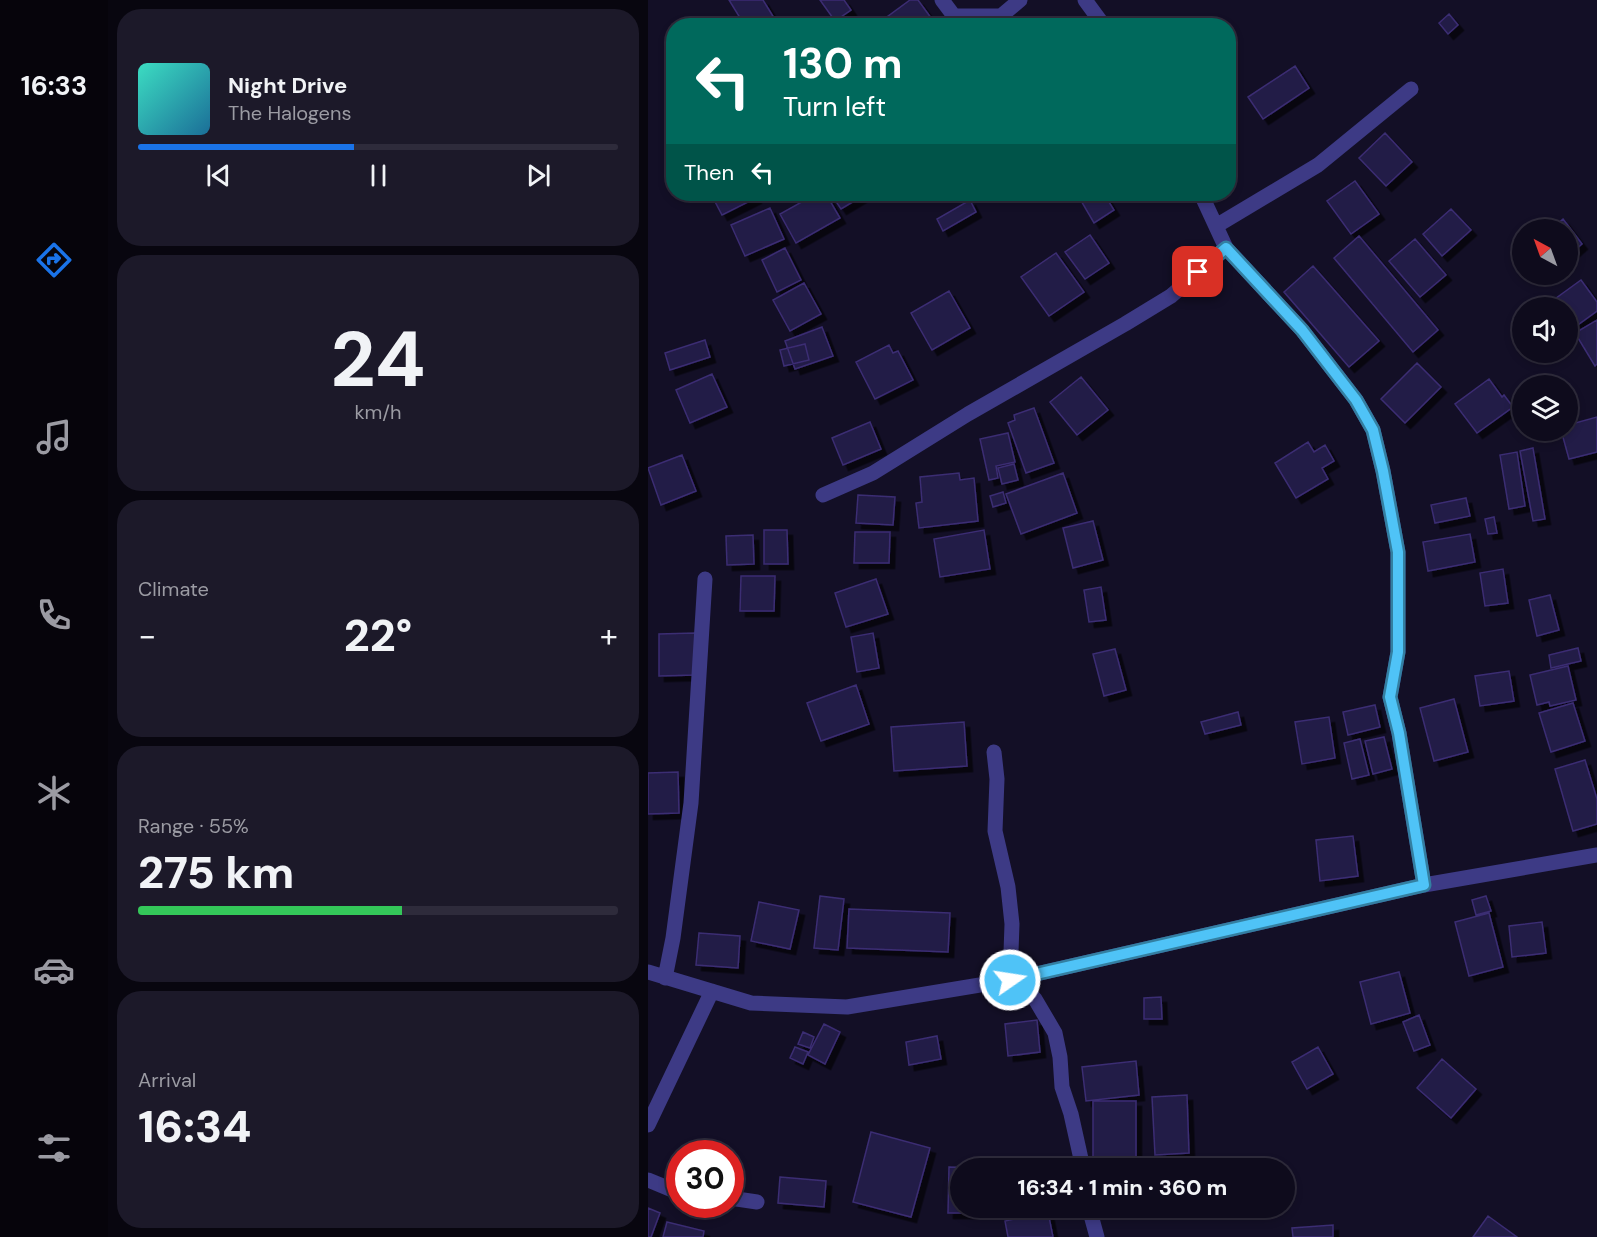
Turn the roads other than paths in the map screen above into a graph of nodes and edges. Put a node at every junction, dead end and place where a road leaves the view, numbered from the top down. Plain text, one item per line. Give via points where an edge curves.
1 (942, 0) edge
2 (1020, 0) edge
3 (1085, 0) edge
4 (1098, 18) edge
5 (1411, 89) dead end
6 (1204, 201) edge
7 (1216, 226) junction
8 (1226, 248) junction
9 (823, 495) dead end
10 (705, 579) dead end
11 (994, 752) dead end
12 (1597, 855) edge
13 (1424, 885) junction
14 (648, 972) edge
15 (665, 978) junction
16 (1010, 980) junction
17 (712, 991) junction
18 (648, 1125) edge
19 (1081, 1158) edge
20 (648, 1180) edge
21 (666, 1187) edge
22 (744, 1200) edge
23 (757, 1202) dead end
24 (1092, 1218) edge
25 (1097, 1237) edge

1 - 2 street via 954,16 1001,16
3 - 4 street
5 - 7 street via 1318,165
6 - 7 street
7 - 8 street
8 - 9 street via 1170,296 1125,324 873,473
8 - 13 street via 1302,330 1356,400 1373,430 1398,552 1398,652 1390,697
10 - 15 street via 691,803
11 - 16 street via 995,831 1012,924
12 - 13 street
13 - 16 street
14 - 15 street
15 - 17 street
16 - 17 street via 847,1007 751,1003
16 - 19 street via 1023,986 1035,999 1055,1033 1062,1087
17 - 18 street
20 - 21 street
22 - 23 street
24 - 25 street

